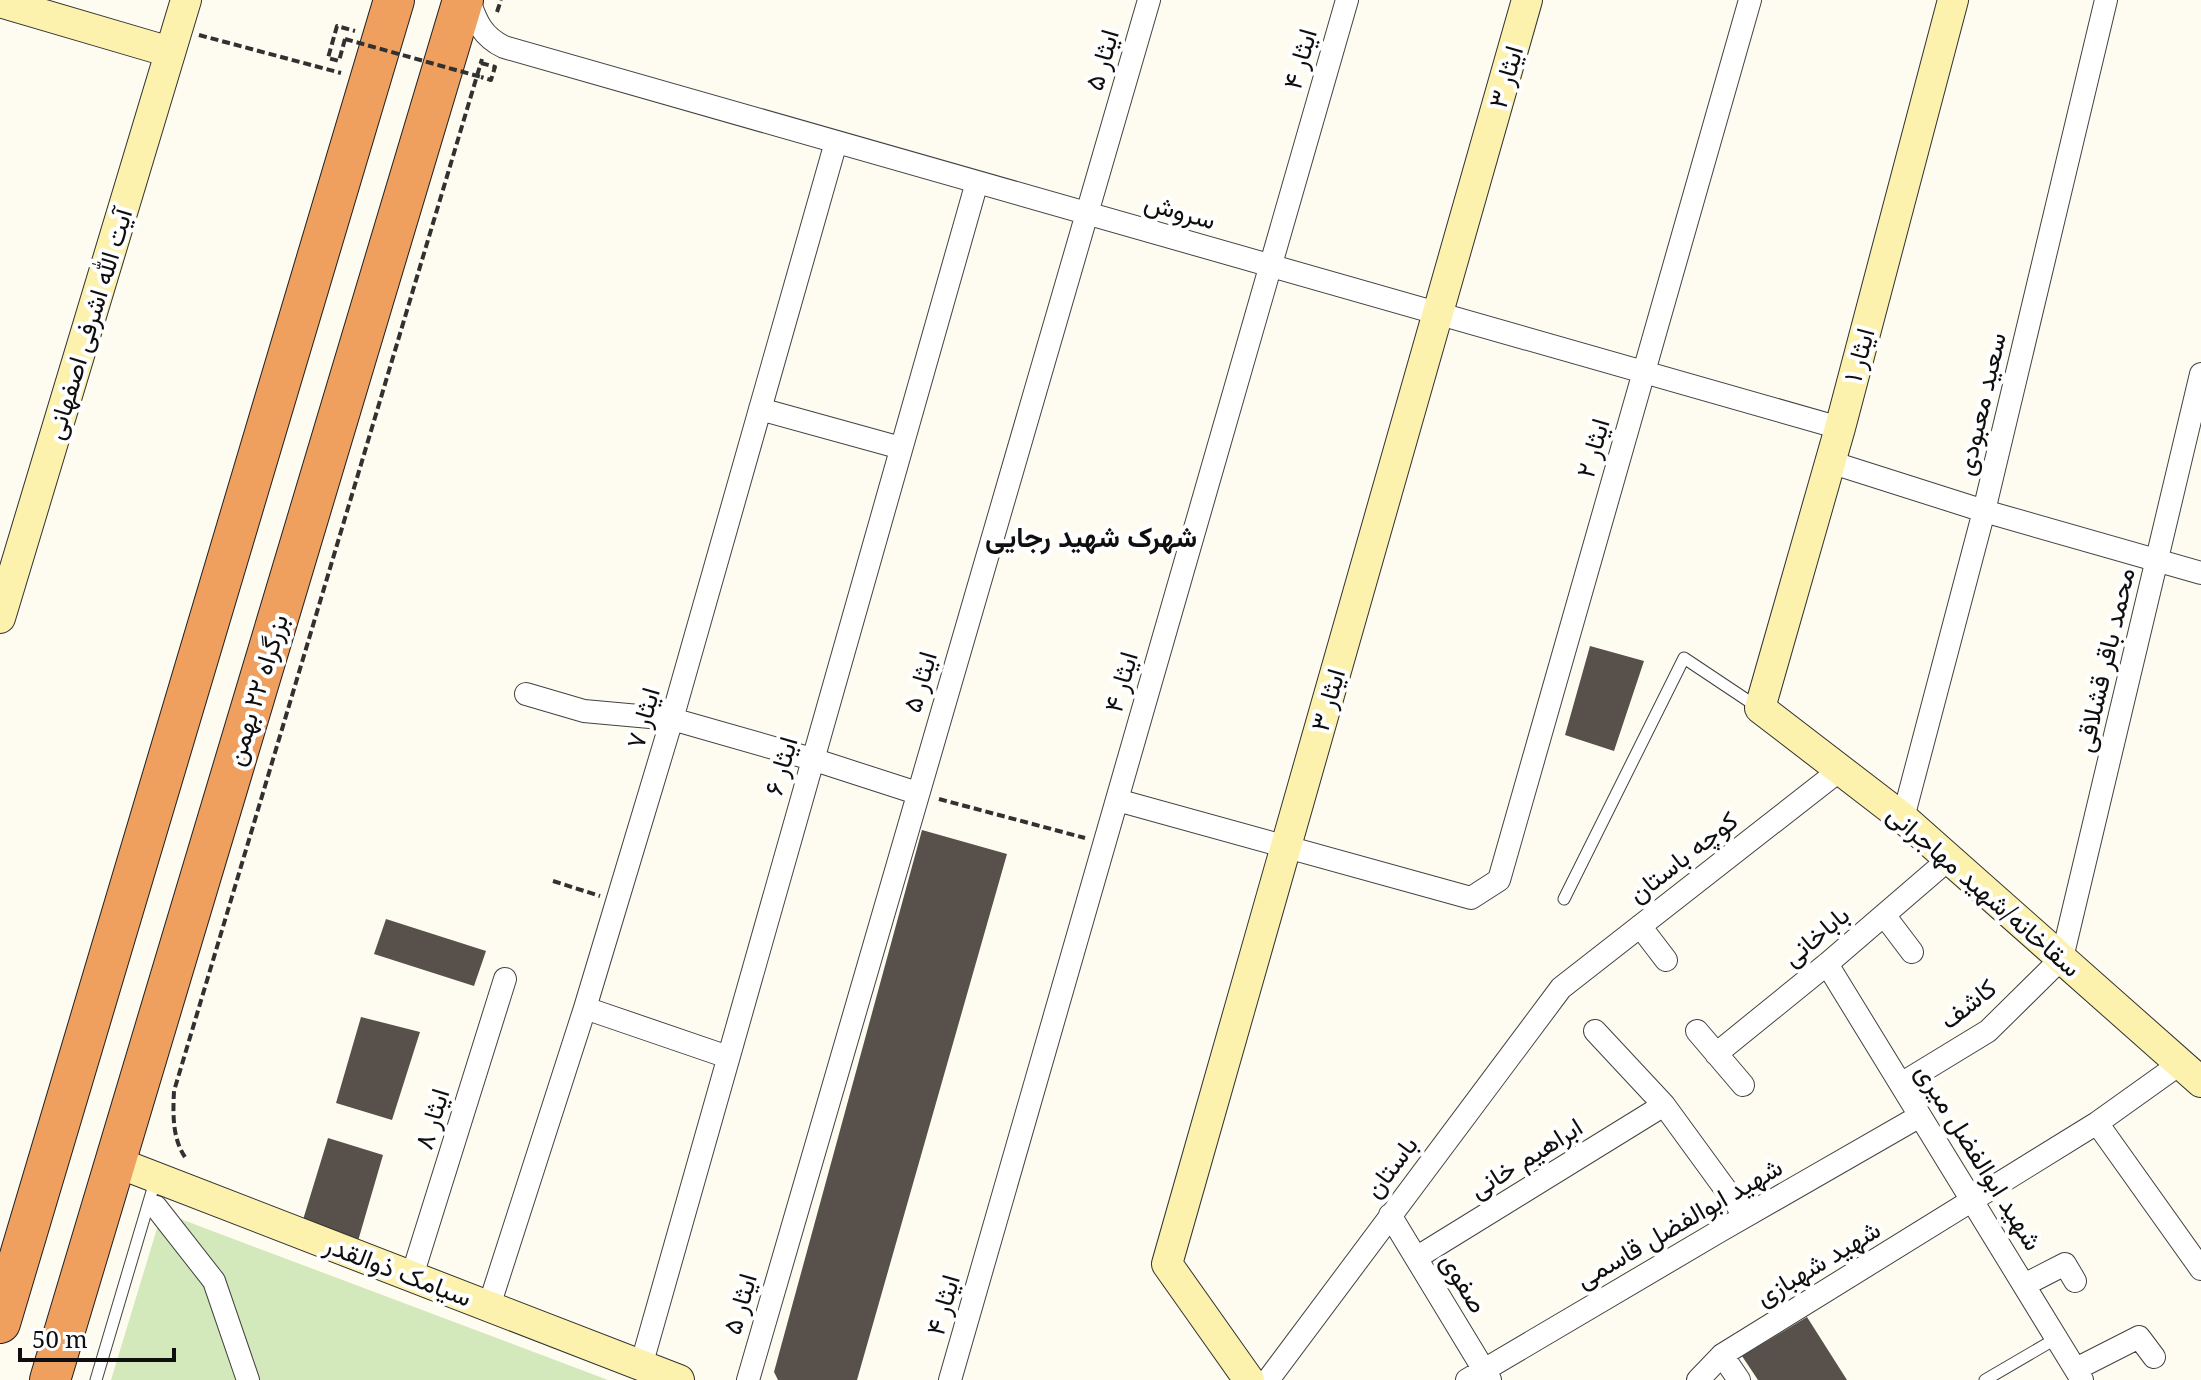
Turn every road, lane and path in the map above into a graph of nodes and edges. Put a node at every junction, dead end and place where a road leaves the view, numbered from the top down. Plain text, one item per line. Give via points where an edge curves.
1 (186, 0) edge
2 (394, 0) edge
3 (463, 0) edge
4 (469, 0) edge
5 (1149, 0) edge
6 (1347, 0) edge
7 (1527, 0) edge
8 (1750, 0) edge
9 (1953, 0) edge
10 (2106, 0) edge
11 (0, 2) edge
12 (360, 33) dead end
13 (174, 41) junction
14 (500, 57) junction
15 (463, 60) junction
16 (347, 75) dead end
17 (836, 142) junction
18 (977, 182) junction
19 (1086, 213) junction
20 (1270, 265) junction
21 (1438, 313) junction
22 (1644, 372) junction
23 (2201, 374) edge
24 (760, 409) junction
25 (1840, 428) junction
26 (901, 448) junction
27 (1830, 462) junction
28 (1984, 511) junction
29 (2157, 561) junction
30 (2201, 573) edge
31 (0, 618) edge
32 (526, 694) dead end
33 (1760, 708) junction
34 (672, 719) junction
35 (812, 759) junction
36 (1840, 770) junction
37 (917, 793) junction
38 (1117, 800) junction
39 (1903, 818) junction
40 (1104, 844) junction
41 (1286, 847) junction
42 (1949, 859) junction
43 (553, 881) dead end
44 (1564, 899) dead end
45 (617, 902) junction
46 (1884, 915) junction
47 (1640, 926) junction
48 (1912, 952) dead end
49 (2062, 958) junction
50 (1666, 960) dead end
51 (1827, 964) junction
52 (505, 979) dead end
53 (1561, 988) joint
54 (585, 1008) junction
55 (1595, 1031) dead end
56 (1697, 1031) dead end
57 (1716, 1054) junction
58 (728, 1057) junction
59 (2191, 1072) edge
60 (1901, 1084) junction
61 (1743, 1085) dead end
62 (1664, 1105) junction
63 (1920, 1116) junction
64 (2097, 1123) junction
65 (185, 1157) dead end
66 (116, 1162) junction
67 (156, 1192) junction
68 (1973, 1202) junction
69 (1390, 1215) junction
70 (1745, 1216) junction
71 (1416, 1258) junction
72 (2201, 1269) edge
73 (412, 1276) junction
74 (2075, 1281) dead end
75 (2024, 1285) junction
76 (489, 1306) junction
77 (0, 1323) edge
78 (2057, 1338) junction
79 (1722, 1355) junction
80 (2154, 1357) dead end
81 (641, 1366) junction
82 (2079, 1374) edge
83 (1481, 1377) edge
84 (50, 1380) edge
85 (96, 1380) edge
86 (248, 1380) edge
87 (679, 1380) edge
88 (748, 1380) edge
89 (950, 1380) edge
90 (1249, 1380) edge
91 (1268, 1380) edge
92 (1698, 1380) edge
93 (1739, 1380) edge
94 (1985, 1380) edge

1 - 13 street, آیت الله اشرفی اصفهانی
2 - 77 highway
3 - 15 highway, بزرگراه ۲۲ بهمن
4 - 14 street
5 - 19 street, ایثار ۵
6 - 20 street, ایثار ۴
7 - 21 street, ایثار ۳
8 - 22 street, ایثار ۲
9 - 25 street, ایثار ۱
10 - 28 street, سعید معبودی
11 - 13 street
12 - 14 path, bridge via 337,26 328,58 339,61 345,39 491,80
13 - 16 path
13 - 31 street, آیت الله اشرفی اصفهانی
14 - 15 street via 476,47 463,49
14 - 17 street, سروش
15 - 65 path via 174,1091 176,1134
15 - 66 highway, بزرگراه ۲۲ بهمن
17 - 18 street, سروش
17 - 24 street, ایثار ۷
18 - 19 street, سروش
18 - 26 street, ایثار ۶
19 - 20 street, سروش
19 - 37 street, ایثار ۵
20 - 21 street, سروش
20 - 38 street, ایثار ۴
21 - 22 street, سروش
21 - 41 street, ایثار ۳
22 - 25 street, سروش
22 - 41 street, ایثار ۲ via 1499,880 1471,898
23 - 29 street, محمد باقر قشلاقی
24 - 26 street
24 - 34 street, ایثار ۷
25 - 27 street, ایثار ۱
26 - 35 street, ایثار ۶
27 - 28 street
27 - 33 street, ایثار ۱
28 - 29 street
28 - 39 street, سعید معبودی
29 - 30 street
29 - 49 street, محمد باقر قشلاقی
32 - 34 street via 584,711
33 - 36 street, سقاخانه/شهید مهاجرانی
33 - 44 lane via 1684,658
34 - 35 street
34 - 45 street, ایثار ۷
35 - 37 street
35 - 58 street, ایثار ۶
36 - 39 street, سقاخانه/شهید مهاجرانی
36 - 47 street, کوچه باستان
37 - 40 path
37 - 88 street, ایثار ۵
38 - 40 street, ایثار ۴
38 - 41 street
39 - 42 street, سقاخانه/شهید مهاجرانی
40 - 89 street, ایثار ۴
41 - 90 street, ایثار ۳ via 1167,1264
42 - 46 street, باباخانی
42 - 49 street, سقاخانه/شهید مهاجرانی
43 - 45 path
45 - 54 street, ایثار ۷
46 - 48 street
46 - 51 street, باباخانی
47 - 50 street
47 - 53 street, کوچه باستان
49 - 59 street, سقاخانه/شهید مهاجرانی
49 - 60 street, کاشف via 1988,1031
51 - 57 street, باباخانی
51 - 60 street, شهید ابوالفضل میری
52 - 73 street, ایثار ۸
53 - 69 street, باستان
54 - 58 street
54 - 76 street, ایثار ۷
55 - 62 street
56 - 57 street
57 - 61 street
58 - 81 street, ایثار ۶
59 - 64 street, شهید شهبازی
60 - 63 street, شهید ابوالفضل میری
62 - 70 street
62 - 71 street, ابراهیم خانی
63 - 68 street, شهید ابوالفضل میری
63 - 70 street, شهید ابوالفضل قاسمی
64 - 68 street, شهید شهبازی
64 - 72 street
66 - 67 street, سیامک ذوالقدر
66 - 84 highway, بزرگراه ۲۲ بهمن
67 - 73 street, سیامک ذوالقدر
67 - 85 lane
67 - 86 street via 214,1281
68 - 75 street, شهید ابوالفضل میری
68 - 79 street, شهید شهبازی
69 - 71 street, صفوی
69 - 91 street, باستان
70 - 83 street, شهید ابوالفضل قاسمی
71 - 83 street, صفوی
73 - 76 street, سیامک ذوالقدر
74 - 75 street via 2065,1264
75 - 78 street, شهید ابوالفضل میری
76 - 81 street, سیامک ذوالقدر
78 - 82 street, شهید ابوالفضل میری
78 - 94 lane
79 - 92 street, شهید شهبازی
79 - 93 street
80 - 82 street via 2139,1337
81 - 87 street, سیامک ذوالقدر

